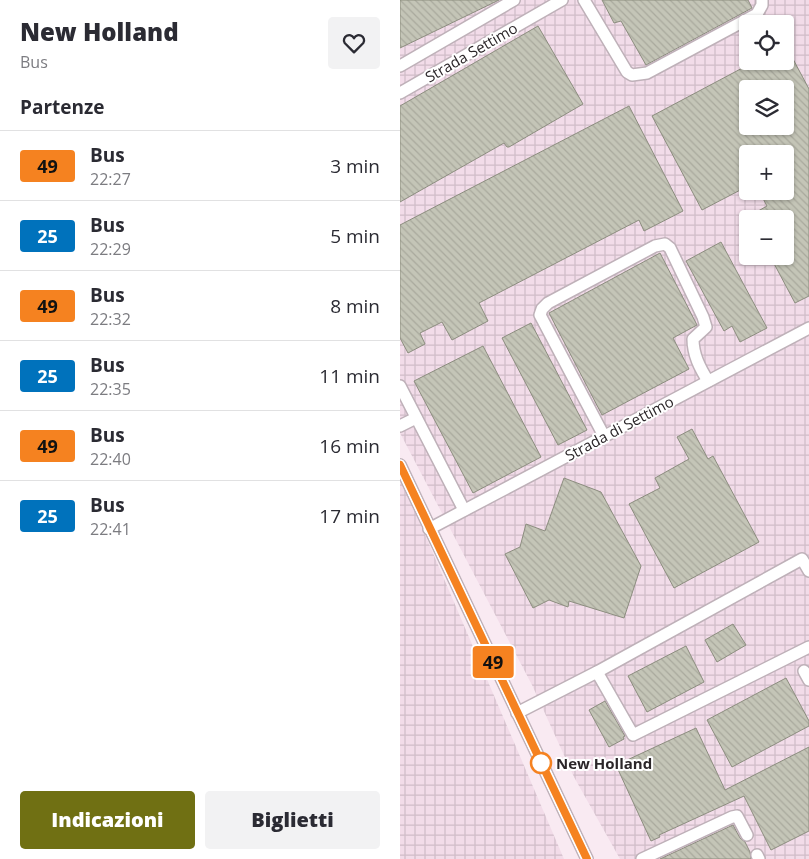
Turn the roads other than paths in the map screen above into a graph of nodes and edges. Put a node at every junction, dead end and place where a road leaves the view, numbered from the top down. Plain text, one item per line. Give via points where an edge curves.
1 (514, 0) edge
2 (562, 0) edge
3 (584, 0) edge
4 (762, 0) edge
5 (400, 66) edge
6 (400, 92) edge
7 (809, 328) edge
8 (708, 381) junction
9 (400, 386) edge
10 (416, 418) junction
11 (400, 426) edge
12 (604, 436) junction
13 (400, 465) edge
14 (464, 510) junction
15 (429, 529) junction
16 (809, 571) edge
17 (809, 647) edge
18 (597, 672) junction
19 (517, 713) junction
20 (746, 835) dead end
21 (587, 859) edge
22 (642, 859) edge

1 - 5 street
2 - 6 street, Strada Settimo
3 - 4 street via 627,72 632,75 647,73 756,14
7 - 8 street, Strada di Settimo
8 - 12 street, Strada di Settimo
8 - 12 street via 693,349 693,339 706,327 703,317 670,248 665,244 656,246 548,303 540,315
9 - 10 street
10 - 11 street
10 - 14 street
12 - 14 street, Strada di Settimo
13 - 15 street
14 - 15 street, Strada di Settimo
15 - 19 street
16 - 18 street via 802,559
17 - 18 street via 633,735
18 - 19 street
19 - 21 street
20 - 22 street via 737,816 732,817

